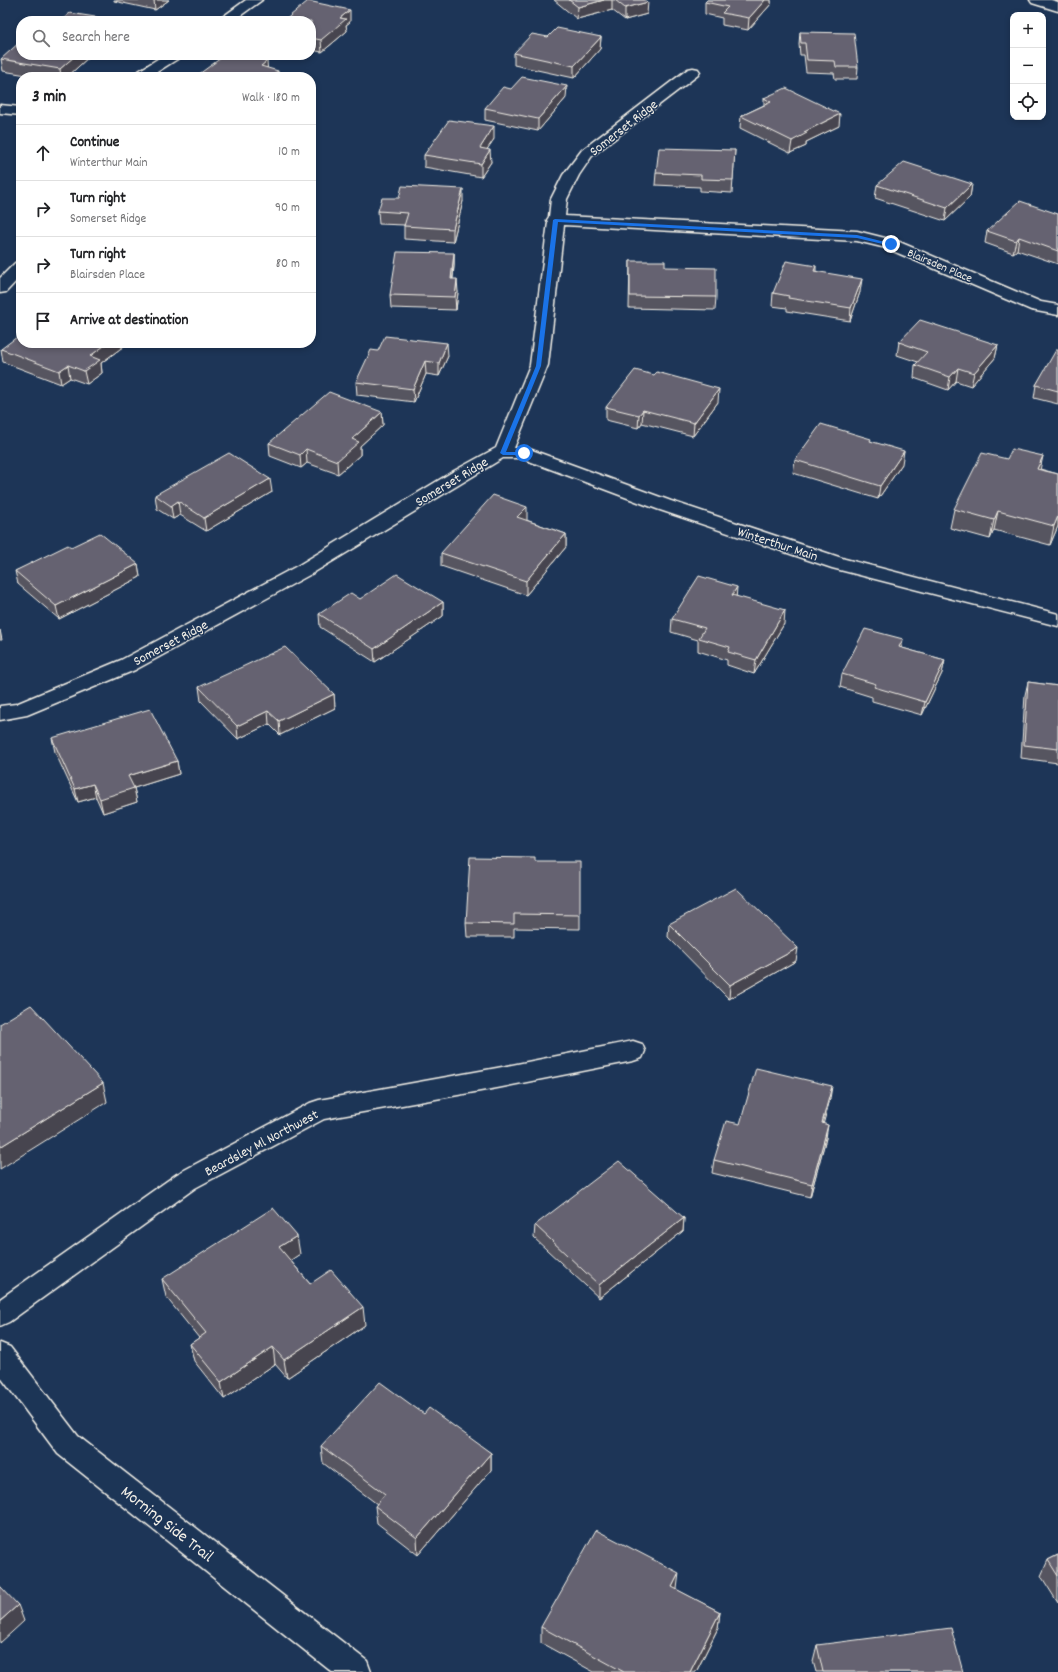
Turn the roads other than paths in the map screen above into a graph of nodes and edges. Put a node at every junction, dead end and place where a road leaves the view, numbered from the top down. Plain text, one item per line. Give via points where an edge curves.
1 (255, 0) edge
2 (1037, 0) edge
3 (1058, 7) edge
4 (231, 16) edge
5 (166, 60) edge
6 (147, 72) edge
7 (693, 72) dead end
8 (0, 109) edge
9 (16, 111) edge
10 (555, 220) junction
11 (16, 271) edge
12 (0, 288) edge
13 (1058, 310) edge
14 (503, 453) junction
15 (1058, 620) edge
16 (0, 713) edge
17 (633, 1051) dead end
18 (0, 1314) edge
19 (0, 1355) edge
20 (356, 1672) edge

1 - 4 street
2 - 3 street
5 - 6 street
7 - 10 street, Somerset Ridge via 587,153 571,175 559,200
8 - 9 street
10 - 13 street, Blairsden Place via 857,236 891,244 1037,306
10 - 14 street, Somerset Ridge via 538,366
11 - 12 street
14 - 15 street, Winterthur Main via 524,453 664,505 839,564
14 - 16 street, Somerset Ridge via 461,475 306,569 128,665 20,710
17 - 18 street, Beardsley Ml Northwest via 319,1110 186,1181
19 - 20 street, Morning Side Trail via 68,1445

